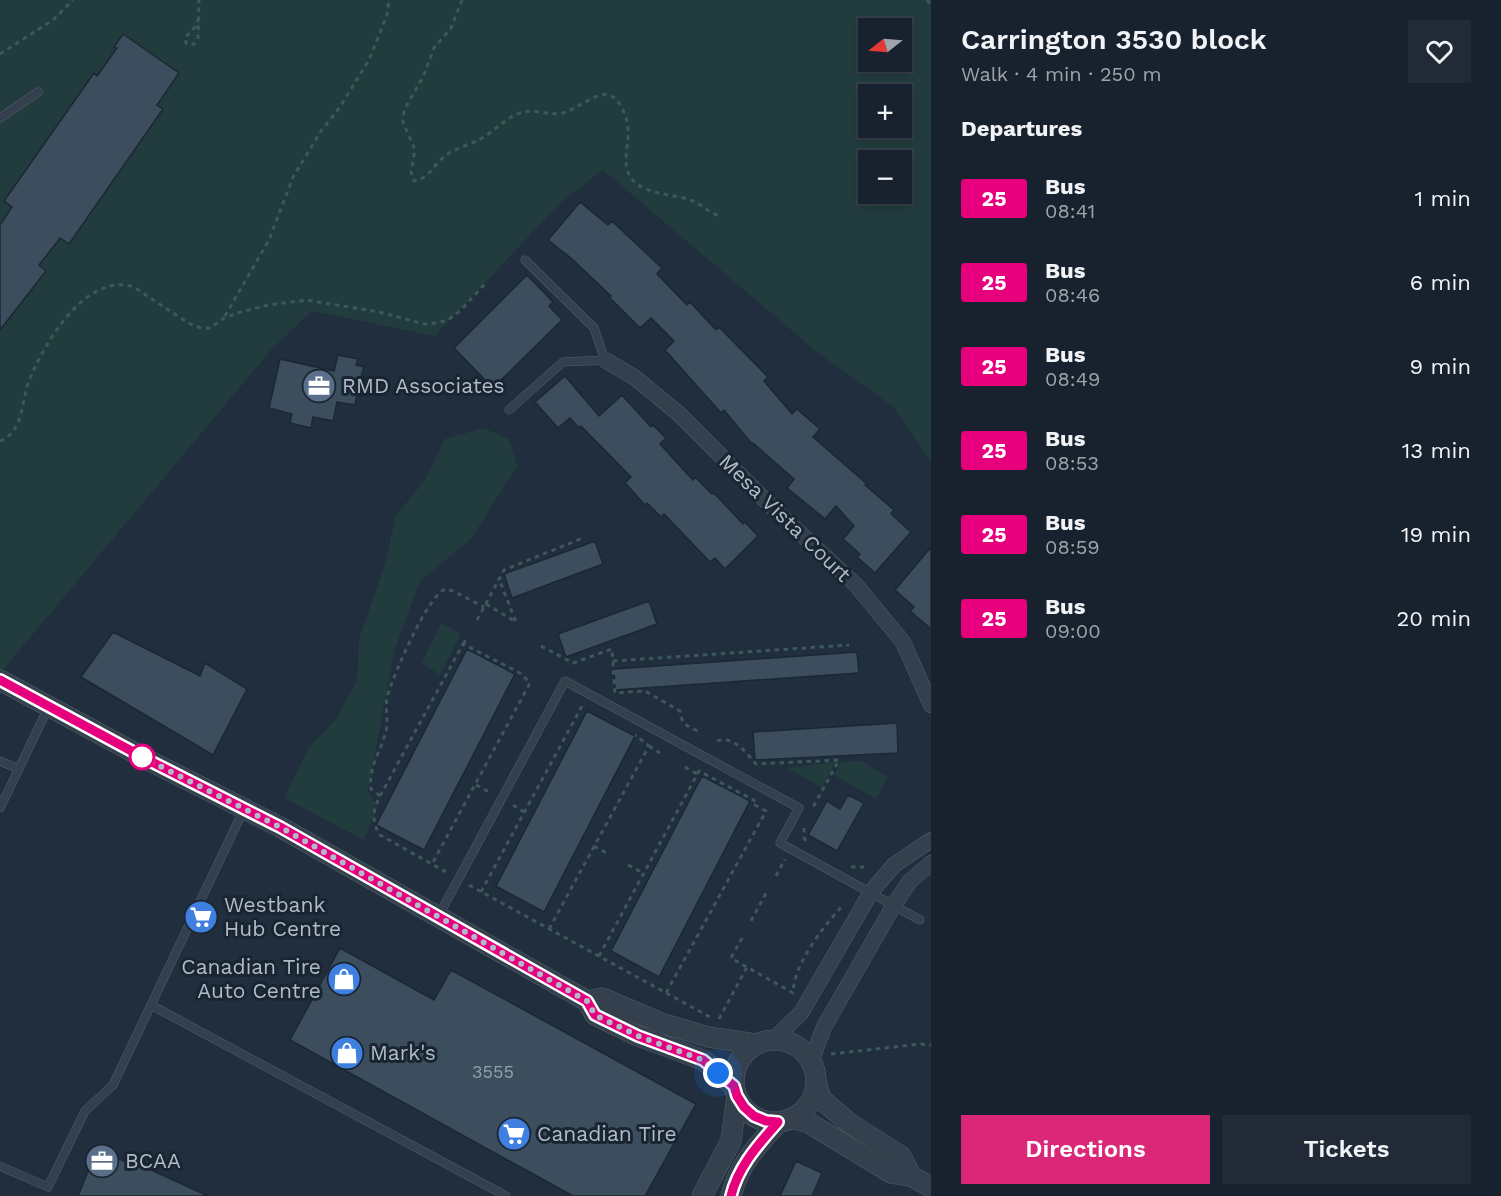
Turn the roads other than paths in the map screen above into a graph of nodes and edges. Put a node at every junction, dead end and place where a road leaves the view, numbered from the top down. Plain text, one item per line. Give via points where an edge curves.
1 (38, 92) dead end
2 (0, 118) edge
3 (525, 260) dead end
4 (605, 360) junction
5 (509, 410) dead end
6 (0, 680) edge
7 (931, 705) edge
8 (49, 707) junction
9 (0, 761) edge
10 (19, 769) junction
11 (0, 808) edge
12 (244, 809) junction
13 (931, 840) edge
14 (931, 863) edge
15 (871, 892) junction
16 (894, 905) junction
17 (439, 915) junction
18 (920, 920) dead end
19 (587, 1001) junction
20 (151, 1005) junction
21 (765, 1042) junction
22 (819, 1058) junction
23 (816, 1082) junction
24 (735, 1091) junction
25 (785, 1120) junction
26 (0, 1166) edge
27 (911, 1176) junction
28 (931, 1187) edge
29 (506, 1196) edge
30 (702, 1196) edge
31 (731, 1196) edge

1 - 2 lane
3 - 4 lane via 594,328
4 - 5 lane via 564,362
4 - 7 street, Mesa Vista Court via 634,377 680,414 856,585 903,642
6 - 8 street
8 - 10 lane
8 - 12 street
9 - 10 lane
10 - 11 lane
12 - 17 street
12 - 20 lane
13 - 15 street via 894,865
14 - 16 street via 910,881
15 - 16 lane
15 - 17 lane via 780,843 799,808 565,681
15 - 21 street via 801,1013
16 - 18 lane
16 - 22 street via 824,1027
17 - 19 street
19 - 21 street via 602,998 661,1023 708,1037
19 - 24 street via 595,1015 703,1060
20 - 26 lane via 113,1085 85,1111 48,1187
20 - 29 lane
21 - 22 street via 785,1041
21 - 24 street via 746,1052 738,1062
22 - 23 street
23 - 25 street via 809,1104
23 - 27 street via 821,1099 849,1123 901,1156
24 - 25 street via 754,1116 766,1121
24 - 30 street via 731,1141
25 - 27 street via 809,1123 891,1173
25 - 31 street via 752,1152
27 - 28 street

